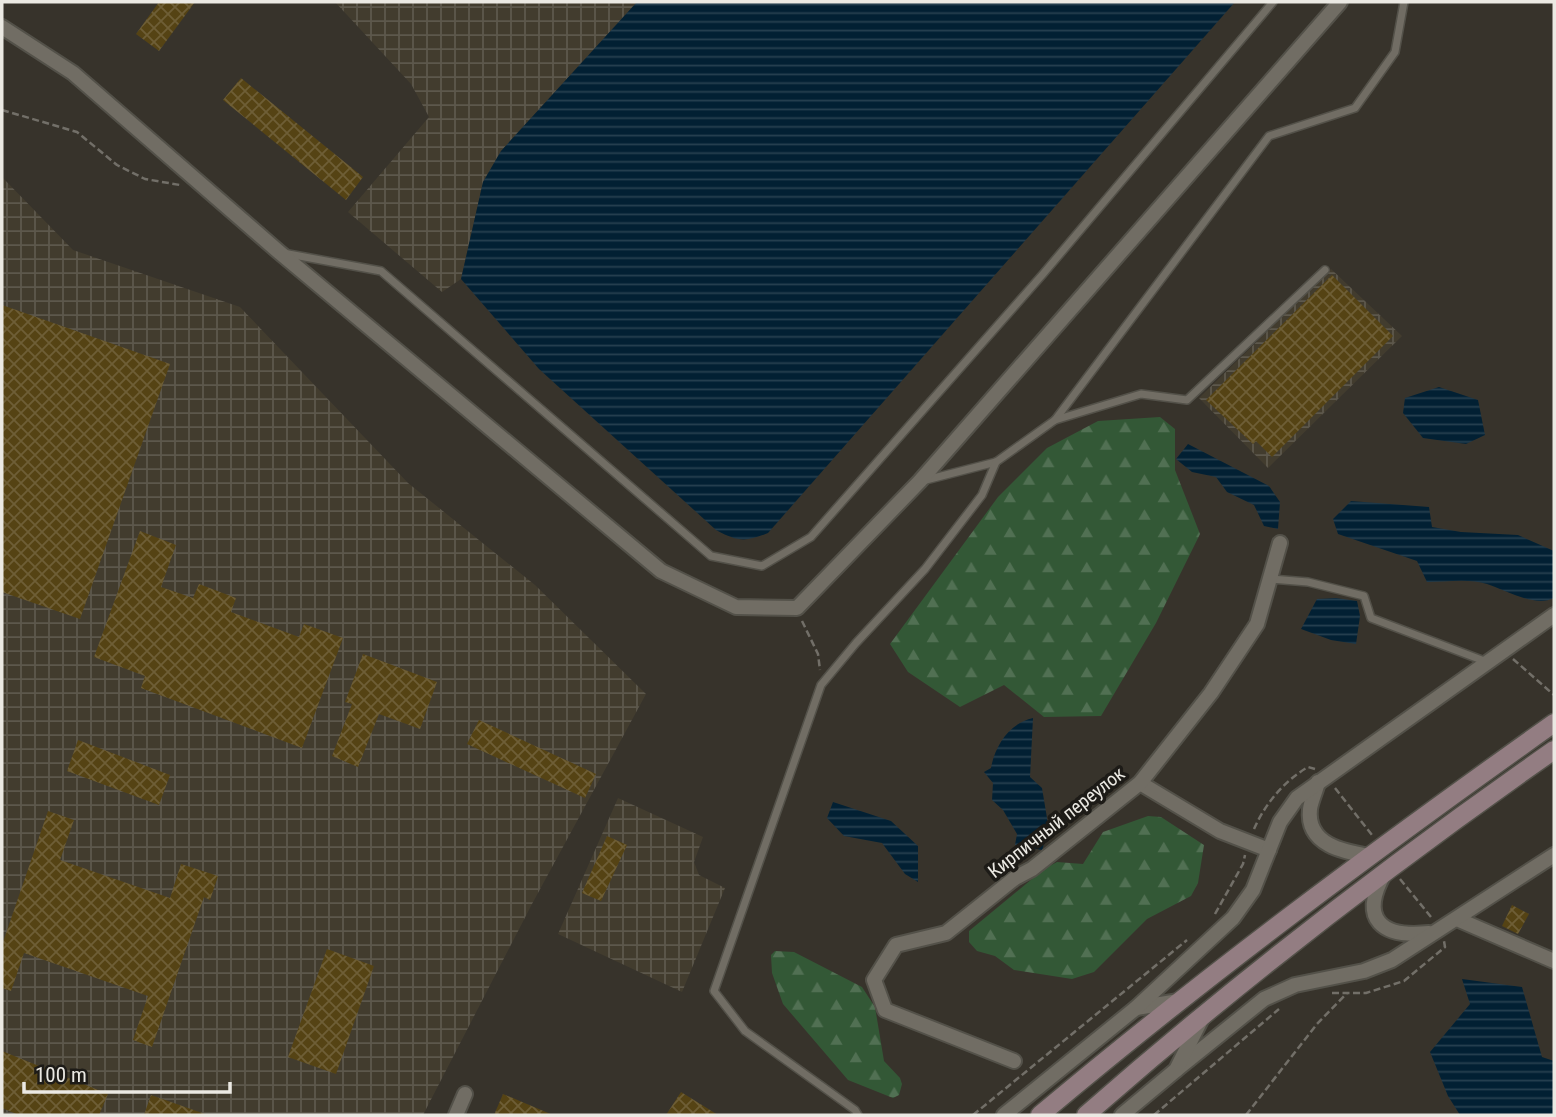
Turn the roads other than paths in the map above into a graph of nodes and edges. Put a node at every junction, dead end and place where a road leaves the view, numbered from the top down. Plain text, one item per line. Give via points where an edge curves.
1 (1273, 2) edge
2 (1340, 2) edge
3 (1404, 2) edge
4 (2, 27) edge
5 (279, 252) junction
6 (1325, 270) dead end
7 (1055, 420) junction
8 (996, 462) junction
9 (920, 481) junction
10 (1280, 542) dead end
11 (1270, 579) junction
12 (1554, 615) edge
13 (1487, 662) junction
14 (1554, 723) edge
15 (1554, 750) edge
16 (1322, 780) junction
17 (1140, 783) junction
18 (1373, 848) junction
19 (1269, 850) junction
20 (1554, 855) edge
21 (1393, 875) junction
22 (1457, 919) junction
23 (1437, 931) junction
24 (1554, 961) edge
25 (1179, 1001) junction
26 (1136, 1008) junction
27 (1203, 1016) junction
28 (1014, 1061) dead end
29 (1176, 1070) junction
30 (466, 1094) dead end
31 (456, 1115) edge
32 (858, 1115) edge
33 (1004, 1115) edge
34 (1040, 1115) edge
35 (1086, 1115) edge
36 (1122, 1115) edge

1 - 5 lane via 1043,274 811,537 762,566 711,556 380,271
2 - 9 street
3 - 7 lane via 1395,52 1355,108 1269,136
4 - 5 street via 73,73
5 - 9 street via 661,572 736,607 797,608
6 - 7 lane via 1187,400 1141,394
7 - 8 lane
8 - 9 lane
8 - 32 lane via 982,495 925,569 821,685 714,991 745,1031
10 - 11 street, Кирпичный переулок
11 - 13 lane via 1308,582 1364,596 1371,618
11 - 17 street, Кирпичный переулок via 1257,624 1211,693
12 - 13 street
13 - 16 street
14 - 18 main road
15 - 21 main road via 1459,816
16 - 18 street via 1309,811 1314,832 1328,846 1344,852
16 - 19 street via 1297,798 1280,822
17 - 19 street via 1220,831
17 - 28 street, Кирпичный переулок via 946,933 896,944 874,980 885,1010
18 - 25 main road
19 - 26 street via 1253,890 1233,918
20 - 22 street
21 - 23 street via 1376,890 1377,920 1389,932 1408,936
21 - 27 main road
22 - 23 street
22 - 24 street
23 - 29 street via 1392,960 1364,971 1295,985 1264,999
25 - 26 street
25 - 34 main road
26 - 33 street
27 - 29 street
27 - 35 main road
29 - 36 street
30 - 31 street

